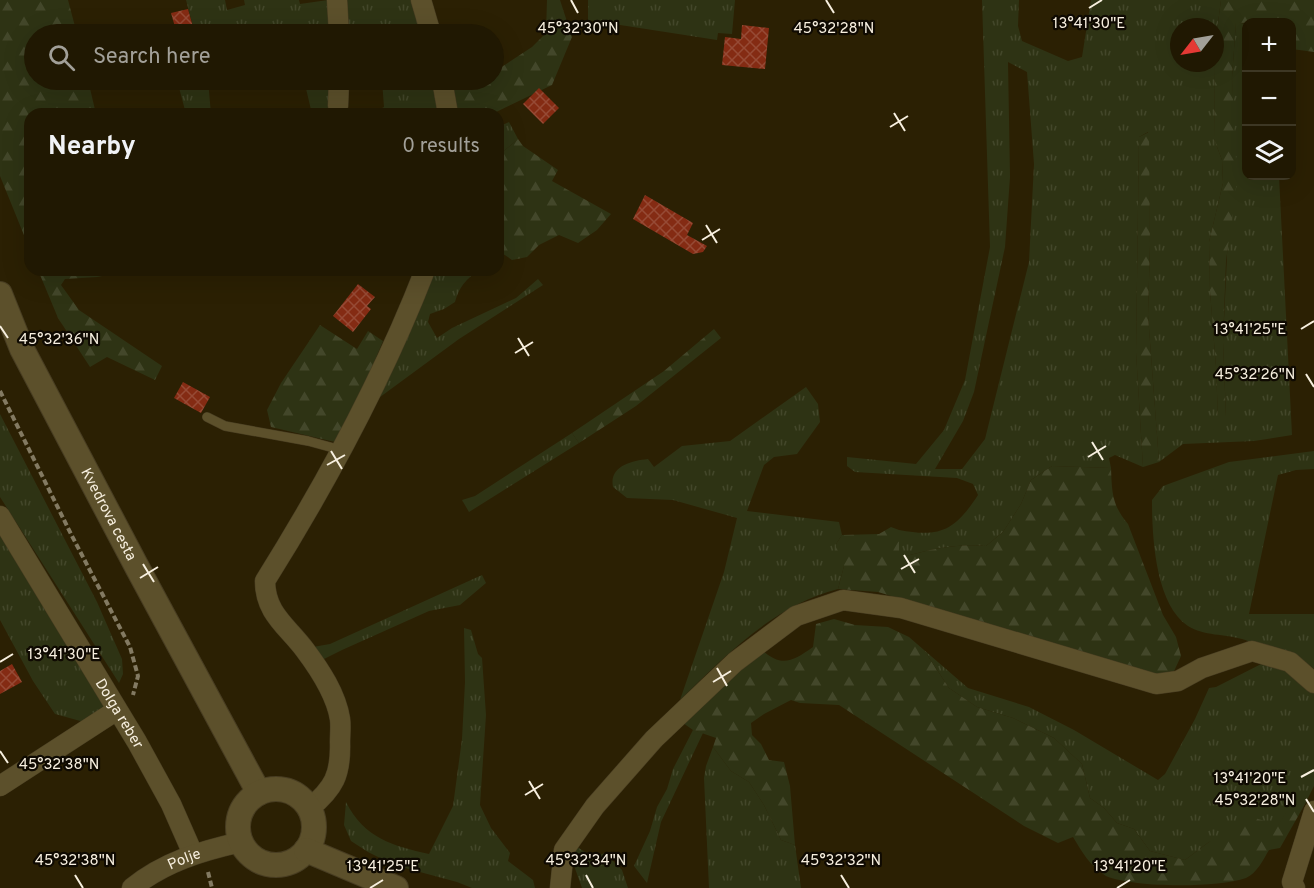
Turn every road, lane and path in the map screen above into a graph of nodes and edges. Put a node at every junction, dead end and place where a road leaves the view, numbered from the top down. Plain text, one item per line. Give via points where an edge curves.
1 (337, 0) edge
2 (421, 0) edge
3 (338, 24) edge
4 (428, 24) edge
5 (339, 90) edge
6 (444, 90) edge
7 (338, 106) dead end
8 (447, 108) edge
9 (423, 276) edge
10 (0, 294) edge
11 (0, 391) edge
12 (207, 417) dead end
13 (341, 450) junction
14 (0, 516) edge
15 (1314, 683) edge
16 (117, 710) junction
17 (0, 786) edge
18 (259, 793) junction
19 (309, 809) junction
20 (1314, 811) edge
21 (241, 842) junction
22 (306, 850) junction
23 (193, 854) junction
24 (208, 871) dead end
25 (132, 888) edge
26 (212, 888) edge
27 (396, 888) edge
28 (560, 888) edge
29 (1295, 888) edge

1 - 3 street
2 - 4 street
5 - 7 street
6 - 8 street
9 - 13 street via 363,411
10 - 18 street, Kvedrova cesta via 22,349
11 - 16 path via 130,647 138,676 133,697
12 - 13 lane via 225,426
13 - 19 street via 265,581 269,606 330,688 340,719 341,758 337,777
14 - 16 street, Dolga reber
15 - 28 street via 1290,662 1252,651 1178,681 1156,684 901,608 843,600 796,616 735,662 654,739 595,806 564,850
16 - 17 street
16 - 23 street, Dolga reber via 171,804
18 - 19 street via 270,789 292,793
18 - 21 street via 249,799 238,819
19 - 22 street via 314,830
20 - 29 street via 1292,882
21 - 22 street via 253,857 271,865 296,860
21 - 23 street, Polje
22 - 27 street
23 - 25 street, Polje
24 - 26 path

